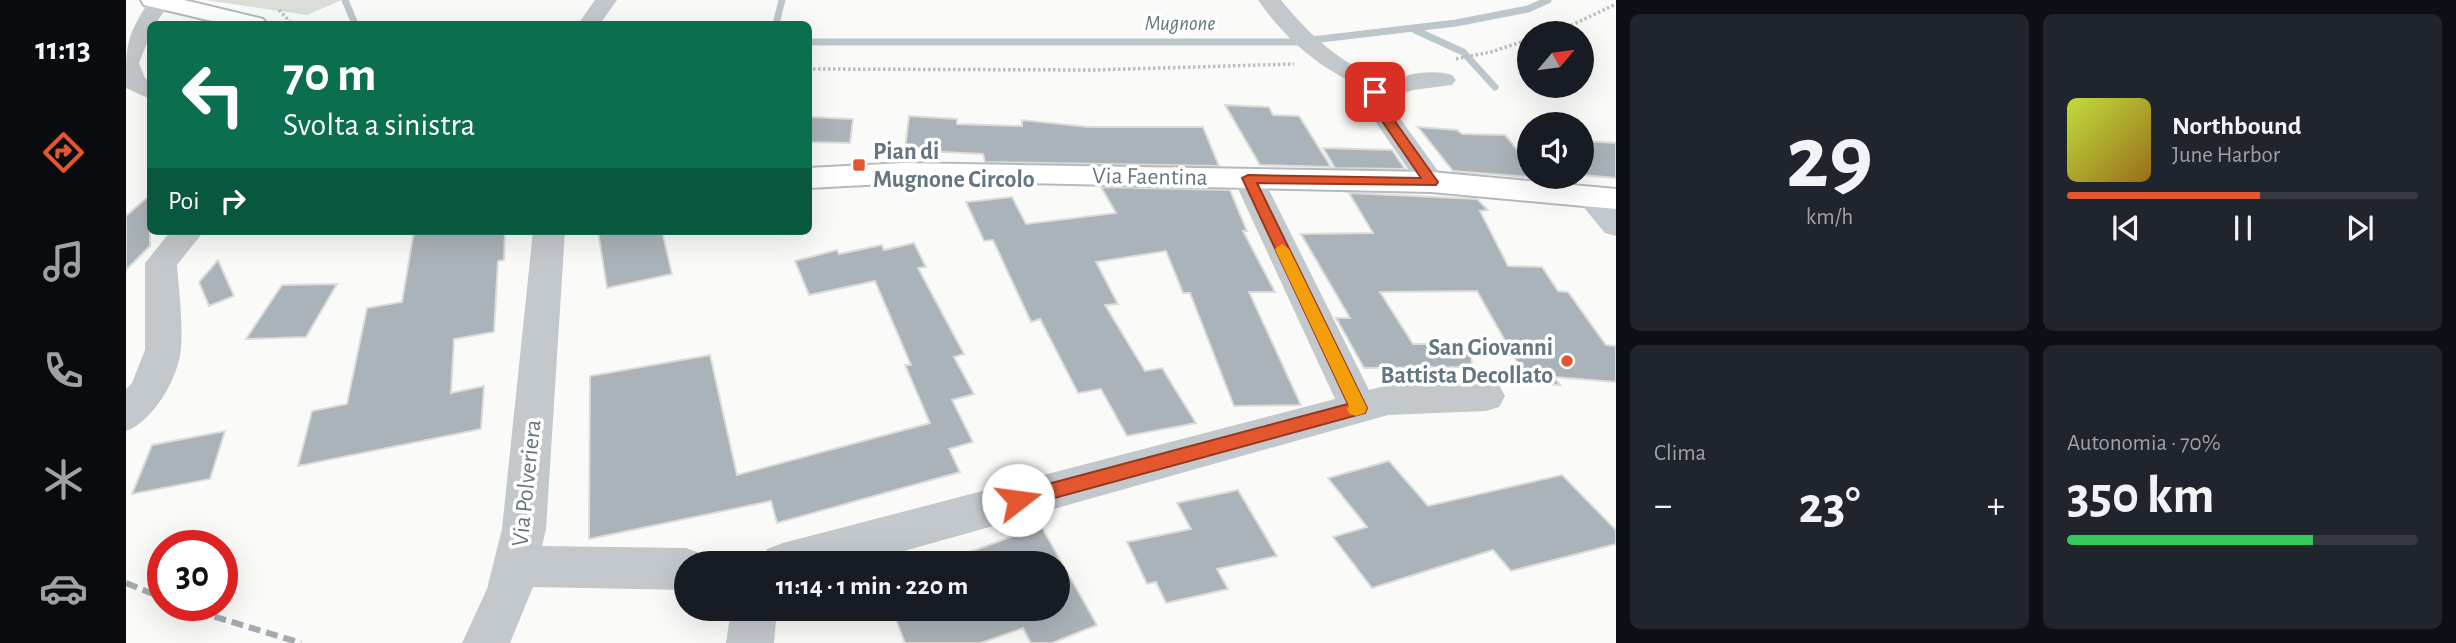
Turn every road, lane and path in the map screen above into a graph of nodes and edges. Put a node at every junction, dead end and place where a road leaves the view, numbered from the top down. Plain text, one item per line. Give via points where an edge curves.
1 (606, 0) edge
2 (1269, 0) edge
3 (148, 1) edge
4 (1616, 4) edge
5 (240, 21) edge
6 (591, 21) edge
7 (1580, 21) edge
8 (1517, 44) edge
9 (1463, 58) dead end
10 (1324, 59) junction
11 (812, 69) edge
12 (1443, 80) dead end
13 (1385, 87) junction
14 (147, 89) edge
15 (812, 178) edge
16 (1248, 178) junction
17 (1431, 182) junction
18 (1610, 205) edge
19 (185, 235) edge
20 (549, 235) edge
21 (1486, 396) dead end
22 (1359, 408) junction
23 (126, 416) edge
24 (831, 551) edge
25 (516, 566) junction
26 (674, 569) edge
27 (753, 621) edge
28 (486, 643) edge
29 (750, 643) edge

1 - 6 street
2 - 10 street
3 - 5 main road
3 - 14 street via 127,63 134,82
4 - 7 path
8 - 9 path
10 - 11 path via 1094,70
10 - 13 street
12 - 13 street
13 - 17 street via 1375,92 1373,99
15 - 16 main road, Via Faentina via 1024,173
16 - 17 main road, Via Faentina
16 - 22 street
17 - 18 main road, Via Faentina
19 - 23 street via 161,263 163,349 148,390
20 - 25 street, Via Polveriera via 529,492
21 - 22 street via 1388,400
22 - 24 street
25 - 26 street, Via Polveriera
25 - 28 street
27 - 29 street

